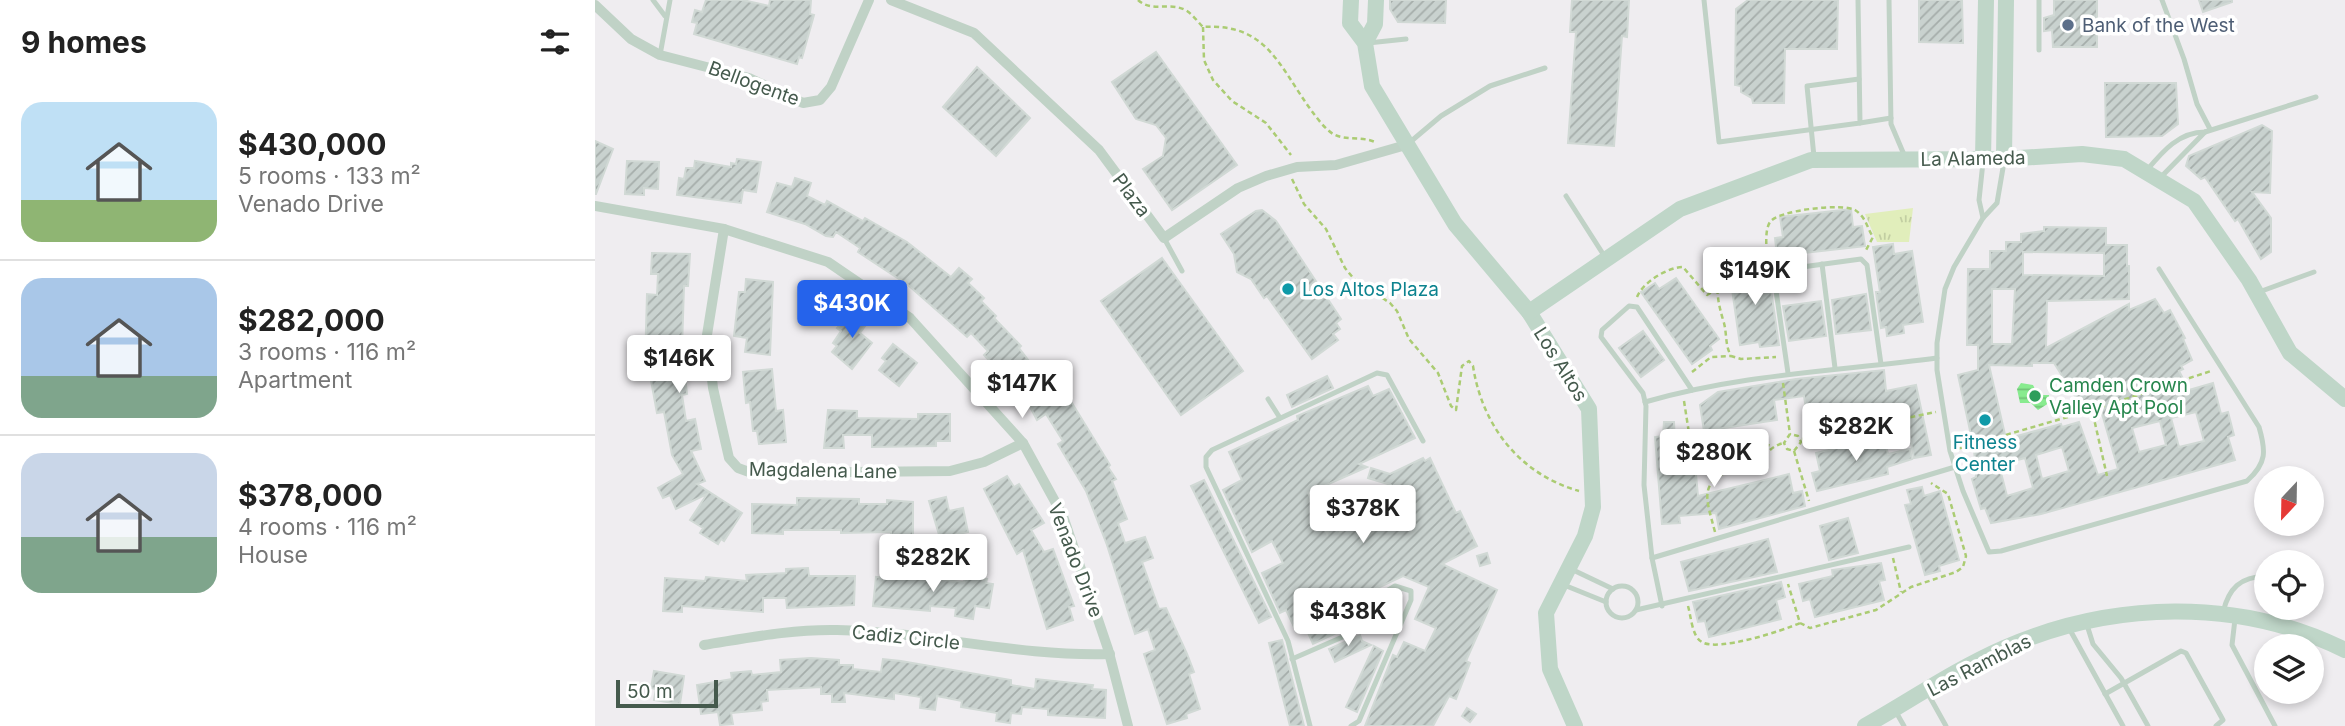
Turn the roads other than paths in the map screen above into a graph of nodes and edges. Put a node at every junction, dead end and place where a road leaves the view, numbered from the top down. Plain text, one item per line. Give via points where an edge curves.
1 (653, 0) edge
2 (670, 0) edge
3 (869, 0) edge
4 (891, 0) edge
5 (1351, 0) edge
6 (1376, 0) edge
7 (1704, 0) edge
8 (1858, 0) edge
9 (1889, 0) edge
10 (1986, 0) edge
11 (2006, 0) edge
12 (2039, 0) edge
13 (2161, 0) edge
14 (595, 5) edge
15 (665, 16) junction
16 (1406, 39) dead end
17 (1365, 43) junction
18 (2039, 50) dead end
19 (660, 55) junction
20 (1545, 68) dead end
21 (1859, 79) junction
22 (2316, 97) dead end
23 (1891, 118) junction
24 (1860, 123) junction
25 (1811, 130) junction
26 (2208, 131) junction
27 (1398, 148) junction
28 (1983, 159) junction
29 (2004, 159) junction
30 (1815, 160) junction
31 (1906, 160) junction
32 (2152, 175) junction
33 (1566, 196) dead end
34 (595, 206) edge
35 (1983, 218) junction
36 (724, 229) junction
37 (1164, 238) junction
38 (1606, 259) junction
39 (1822, 264) junction
40 (2159, 269) dead end
41 (1182, 271) dead end
42 (2314, 272) dead end
43 (2256, 293) junction
44 (1529, 312) junction
45 (1937, 358) junction
46 (1881, 363) junction
47 (1835, 368) junction
48 (1785, 374) junction
49 (1692, 390) junction
50 (1268, 399) dead end
51 (2345, 399) edge
52 (1645, 402) junction
53 (1280, 418) junction
54 (1423, 441) dead end
55 (1023, 443) junction
56 (1955, 467) junction
57 (1909, 547) dead end
58 (1652, 558) junction
59 (1569, 568) junction
60 (2254, 579) edge
61 (1561, 583) junction
62 (1613, 589) junction
63 (1606, 602) junction
64 (1662, 606) junction
65 (1636, 610) junction
66 (2229, 615) junction
67 (2085, 620) junction
68 (2067, 624) junction
69 (703, 645) dead end
70 (2345, 650) edge
71 (1110, 654) junction
72 (1292, 659) junction
73 (2124, 682) junction
74 (1926, 691) junction
75 (2105, 694) junction
76 (1894, 710) junction
77 (1571, 724) edge
78 (1128, 726) edge
79 (1310, 726) edge
80 (1351, 726) edge
81 (1865, 726) edge
82 (1904, 726) edge
83 (1946, 726) edge
84 (2123, 726) edge
85 (2148, 726) edge
86 (2216, 726) edge
87 (2275, 726) edge

1 - 15 lane
2 - 15 lane
3 - 19 street, Bellogente via 831,88 820,100 803,103 737,74
4 - 37 street, Plaza via 974,33 1098,150
5 - 17 street, Los Altos via 1350,23
6 - 17 street, Los Altos via 1375,24
7 - 25 lane via 1719,142
8 - 21 lane
9 - 23 lane
10 - 28 street
11 - 29 street
12 - 18 lane
13 - 26 lane
14 - 19 street, Bellogente via 631,39
15 - 19 lane
16 - 17 lane
17 - 27 street, Los Altos via 1372,86
20 - 27 lane via 1490,86
21 - 24 lane
21 - 25 lane via 1807,86
22 - 26 lane
23 - 24 lane
23 - 31 lane
24 - 25 lane
25 - 30 lane
26 - 32 lane
26 - 32 lane via 2190,132 2177,140
27 - 37 street via 1336,165 1293,168 1238,188
27 - 44 street, Los Altos
28 - 29 street, La Alameda
28 - 31 street, La Alameda
28 - 35 lane via 1979,200
29 - 32 street, La Alameda via 2083,154 2124,159
29 - 35 lane via 1997,203
30 - 31 street, La Alameda
30 - 38 street, La Alameda via 1680,209
32 - 43 street, La Alameda via 2194,201
33 - 38 lane
34 - 36 street, Venado Drive
35 - 45 lane via 1945,289
36 - 55 street, Venado Drive via 828,262 910,318
36 - 55 street, Magdalena Lane via 707,335 729,458 739,468 752,473 950,471 984,462
37 - 41 lane
38 - 44 street, La Alameda
39 - 46 lane via 1861,259 1867,265
39 - 47 lane
39 - 48 lane via 1780,270 1774,277
40 - 56 lane via 2259,427 2265,460 2247,481 1989,552
42 - 43 lane
43 - 51 street, La Alameda via 2290,354
44 - 59 street, Los Altos via 1589,409 1593,507
45 - 46 lane
45 - 56 lane
46 - 47 lane
47 - 48 lane
48 - 49 lane
49 - 52 lane
49 - 52 lane via 1637,307 1629,306 1602,330 1601,337
50 - 53 lane
52 - 58 lane via 1644,485
53 - 54 lane via 1377,373 1387,375
53 - 72 lane via 1212,450 1206,467 1288,641
55 - 71 street, Venado Drive via 1063,516
56 - 58 lane
57 - 64 lane
58 - 64 lane
59 - 61 street, Los Altos
59 - 62 lane
60 - 66 lane via 2238,582 2228,594
61 - 63 lane
61 - 77 street, Los Altos via 1546,613 1551,669
62 - 63 lane
62 - 65 lane via 1631,589
63 - 65 lane via 1615,617
64 - 65 lane
66 - 67 street, Las Ramblas via 2158,610
66 - 70 street, Las Ramblas via 2283,626
66 - 87 lane via 2232,645
67 - 68 street, Las Ramblas
67 - 73 lane via 2093,644
68 - 74 street, Las Ramblas via 2003,649
68 - 75 lane
69 - 71 street, Cadiz Circle via 778,633 837,630 1038,653
71 - 78 street, Venado Drive
72 - 79 lane
72 - 80 lane via 1370,625 1385,592 1395,586 1411,591 1359,721
73 - 75 lane
73 - 85 lane
73 - 86 lane via 2181,651 2186,653 2223,720
74 - 76 street, Las Ramblas
74 - 83 lane
75 - 84 lane
76 - 81 street, Las Ramblas
76 - 82 lane

